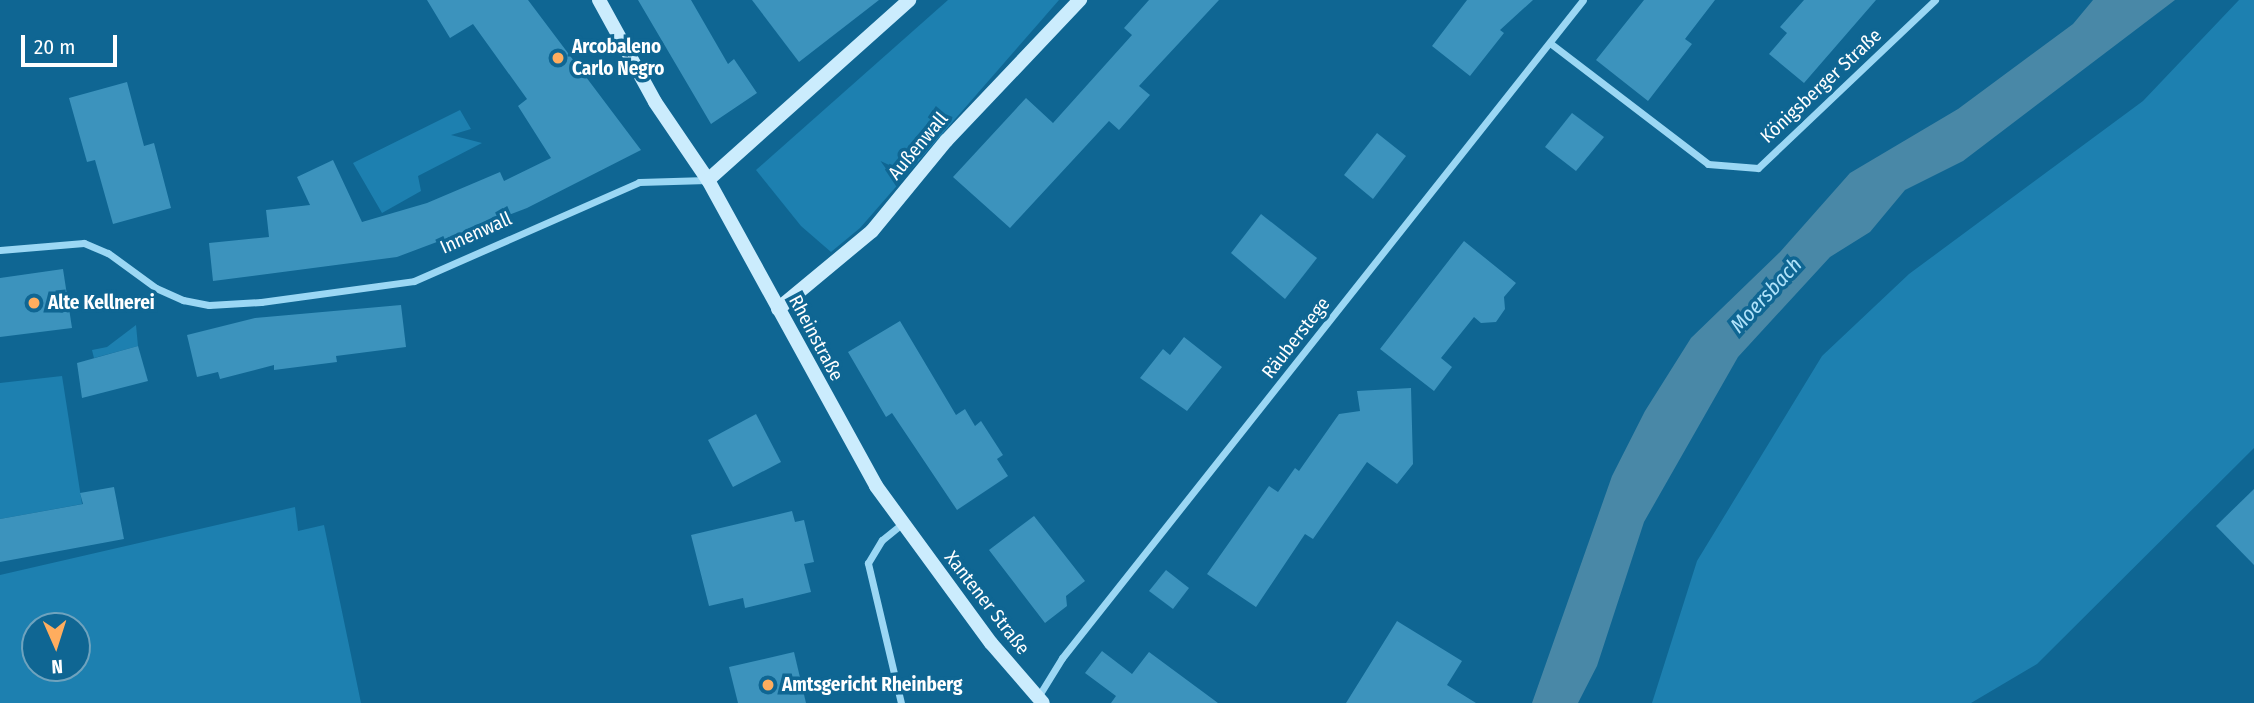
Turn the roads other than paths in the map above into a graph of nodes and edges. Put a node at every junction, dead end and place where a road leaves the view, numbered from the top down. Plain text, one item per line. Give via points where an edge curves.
1 (599, 0) edge
2 (909, 0) edge
3 (1080, 0) edge
4 (1583, 0) edge
5 (1935, 0) edge
6 (1549, 43) junction
7 (708, 180) junction
8 (0, 250) edge
9 (778, 309) junction
10 (902, 524) junction
11 (1038, 701) edge
12 (901, 703) edge

1 - 7 street, Rheinstraße via 655,103
2 - 7 street
3 - 9 street, Außenwall via 946,141 872,231
4 - 6 street, Räuberstege
5 - 6 street, Königsberger Straße via 1758,168 1708,164
6 - 11 street, Räuberstege via 1062,658
7 - 8 street, Innenwall via 639,182 414,281 261,302 209,305 183,300 84,243
7 - 9 street, Rheinstraße
9 - 10 street, Rheinstraße via 876,486
10 - 11 street, Xantener Straße
10 - 12 street via 882,540 869,563

